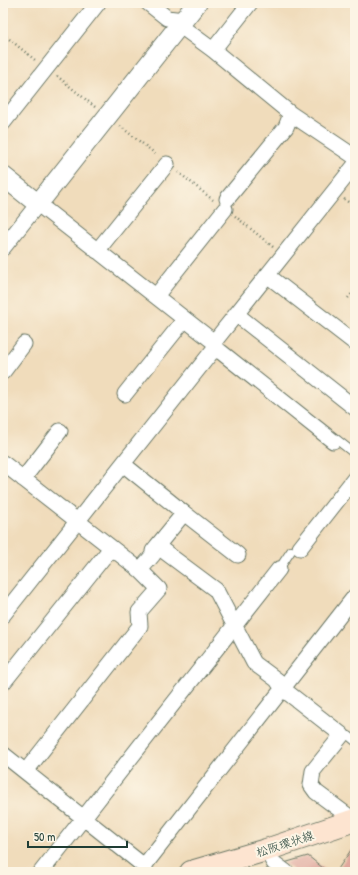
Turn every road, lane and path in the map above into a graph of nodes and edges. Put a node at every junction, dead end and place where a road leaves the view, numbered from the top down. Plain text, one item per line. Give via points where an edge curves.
1 (98, 3) edge
2 (148, 3) edge
3 (197, 3) edge
4 (250, 3) edge
5 (182, 22) junction
6 (213, 50) junction
7 (292, 114) junction
8 (107, 116) junction
9 (3, 123) edge
10 (355, 157) edge
11 (167, 164) junction
12 (355, 165) edge
13 (3, 176) edge
14 (38, 204) junction
15 (226, 204) junction
16 (3, 248) edge
17 (97, 251) junction
18 (283, 254) junction
19 (267, 274) junction
20 (355, 290) edge
21 (156, 296) junction
22 (348, 298) dead end
23 (236, 314) junction
24 (185, 319) junction
25 (355, 343) edge
26 (24, 344) dead end
27 (214, 346) junction
28 (3, 372) edge
29 (125, 394) dead end
30 (355, 408) edge
31 (60, 431) dead end
32 (333, 441) joint
33 (355, 454) edge
34 (3, 463) edge
35 (123, 464) junction
36 (355, 478) edge
37 (23, 479) junction
38 (184, 513) junction
39 (77, 521) junction
40 (157, 546) junction
41 (111, 548) junction
42 (296, 550) joint
43 (238, 555) dead end
44 (279, 569) joint
45 (140, 570) junction
46 (355, 596) edge
47 (3, 615) edge
48 (235, 626) junction
49 (3, 683) edge
50 (282, 689) junction
51 (348, 738) edge
52 (3, 754) edge
53 (26, 771) junction
54 (84, 817) junction
55 (355, 820) edge
56 (266, 850) junction
57 (145, 869) edge
58 (40, 872) edge
59 (191, 872) edge
60 (286, 872) edge

1 - 9 street
2 - 5 street via 167,18
3 - 5 street
4 - 6 street
5 - 6 street
5 - 8 street
6 - 7 street
7 - 10 street
7 - 15 street via 286,127
8 - 11 path
8 - 14 street
11 - 15 path
11 - 17 street
12 - 18 street
13 - 14 street
14 - 16 street
14 - 17 street
15 - 18 path
15 - 21 street
17 - 21 street
18 - 19 street
19 - 23 street
19 - 25 street
20 - 22 path
21 - 24 street
23 - 27 street
23 - 30 street
24 - 27 street
24 - 29 street
26 - 28 street
27 - 32 street
27 - 35 street
31 - 37 street
32 - 33 lane via 336,439
34 - 37 street
35 - 38 street
35 - 39 street
36 - 42 street
37 - 39 street
38 - 40 street
38 - 43 street
39 - 41 street
39 - 47 street
40 - 45 street
40 - 48 street via 216,590
41 - 45 street
41 - 49 street
42 - 44 lane
44 - 48 street
45 - 53 street via 159,589 140,612 140,626
46 - 50 street
48 - 50 street via 254,663 276,680
48 - 54 street
50 - 51 street
50 - 57 street
51 - 55 street via 313,771 311,785 316,792
52 - 53 street
53 - 54 street
54 - 57 street
54 - 58 street
55 - 56 main road, 松阪環状線
56 - 59 main road, 松阪環状線
56 - 60 street via 274,863

